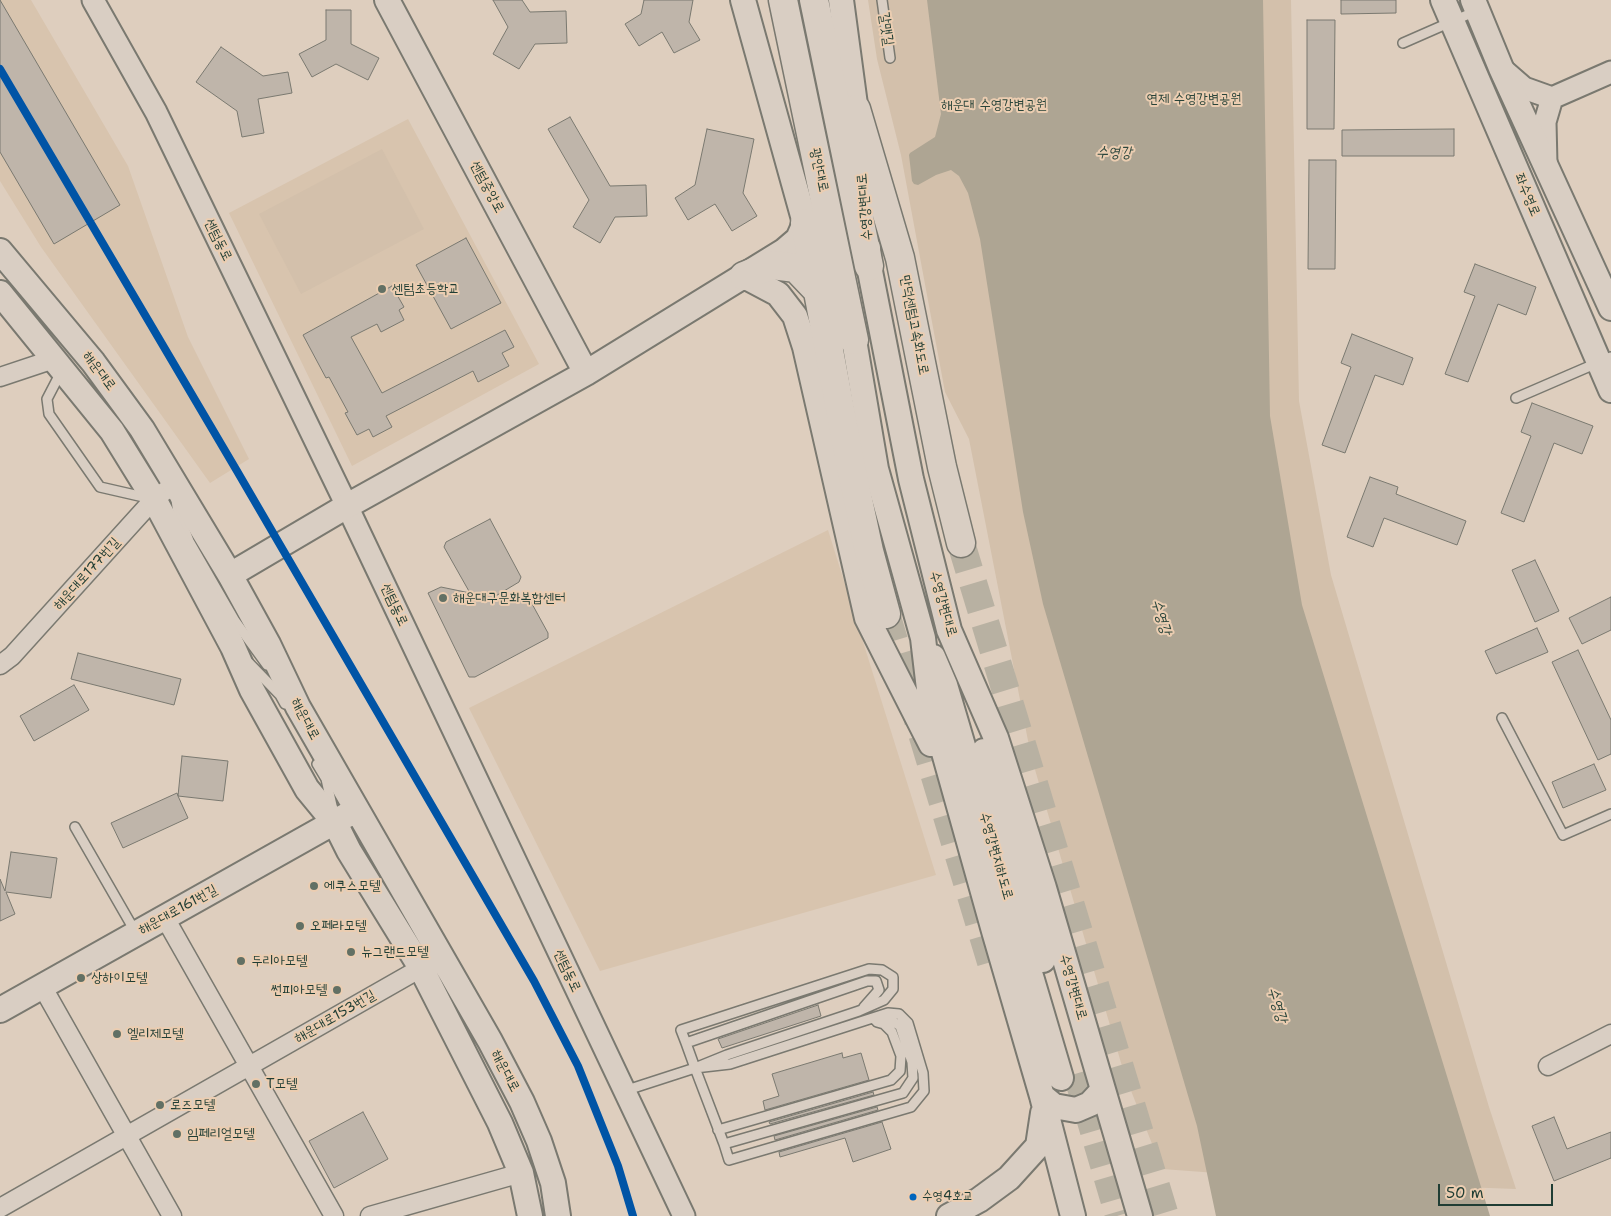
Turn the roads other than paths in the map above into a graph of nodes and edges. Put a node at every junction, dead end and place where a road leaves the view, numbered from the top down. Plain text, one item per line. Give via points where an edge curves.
1 (93, 0) edge
2 (387, 0) edge
3 (743, 0) edge
4 (783, 0) edge
5 (814, 0) edge
6 (841, 0) edge
7 (882, 0) edge
8 (1475, 5) edge
9 (1447, 11) edge
10 (1403, 43) dead end
11 (890, 58) dead end
12 (1501, 68) junction
13 (1611, 72) edge
14 (1552, 98) junction
15 (856, 109) junction
16 (1546, 164) junction
17 (805, 223) junction
18 (0, 251) edge
19 (870, 266) junction
20 (744, 276) junction
21 (817, 290) junction
22 (0, 293) edge
23 (1611, 308) edge
24 (854, 340) junction
25 (1605, 360) edge
26 (58, 364) junction
27 (586, 373) junction
28 (0, 377) edge
29 (1611, 390) edge
30 (1516, 398) dead end
31 (175, 484) junction
32 (154, 499) junction
33 (347, 506) junction
34 (961, 543) tunnel mouth
35 (230, 575) junction
36 (886, 614) tunnel mouth
37 (949, 630) junction
38 (923, 638) junction
39 (233, 647) junction
40 (0, 665) edge
41 (294, 710) junction
42 (1502, 718) dead end
43 (312, 754) dead end
44 (956, 794) junction
45 (356, 810) junction
46 (1611, 814) edge
47 (335, 822) junction
48 (75, 827) dead end
49 (164, 918) junction
50 (136, 934) junction
51 (421, 968) junction
52 (42, 986) junction
53 (0, 1010) edge
54 (859, 1011) junction
55 (865, 1020) junction
56 (1611, 1034) edge
57 (686, 1043) junction
58 (248, 1066) junction
59 (1548, 1066) dead end
60 (695, 1068) junction
61 (1103, 1090) junction
62 (624, 1091) junction
63 (1043, 1100) junction
64 (718, 1130) junction
65 (126, 1136) junction
66 (724, 1144) junction
67 (521, 1173) junction
68 (0, 1208) edge
69 (4, 1216) edge
70 (172, 1216) edge
71 (334, 1216) edge
72 (370, 1216) edge
73 (530, 1216) edge
74 (558, 1216) edge
75 (684, 1216) edge
76 (949, 1216) edge
77 (1073, 1216) edge
78 (1140, 1216) edge

1 - 33 street, 센텀동로 via 156,112
2 - 27 main road, 센텀중앙로
3 - 17 main road, 수영강변대로
4 - 24 highway, 광안대로
5 - 19 highway
6 - 15 main road, 수영강변대로
7 - 11 lane, 갈맷길
8 - 9 lane
8 - 12 main road
9 - 10 lane
9 - 25 main road, 좌수영로
12 - 14 street via 1524,88
12 - 16 main road
13 - 14 street
14 - 16 street via 1545,122
15 - 19 main road, 수영강변대로
15 - 34 highway, 만덕센텀고속화도로 via 900,258 942,467
16 - 23 main road
17 - 20 main road via 798,239
17 - 21 highway
17 - 24 main road, 수영강변대로
18 - 31 main road, 해운대로 via 92,362 142,429
19 - 37 main road, 수영강변대로 via 911,479
20 - 21 highway via 772,265 796,268
20 - 27 main road
20 - 44 main road via 778,294 795,316 806,347 867,618
21 - 36 highway via 851,467
22 - 26 main road, 해운대로
24 - 38 main road, 수영강변대로 via 876,469
25 - 29 main road, 좌수영로
25 - 30 lane
26 - 28 street
26 - 32 main road, 해운대로 via 112,431
26 - 32 lane via 47,399 49,414 94,479 100,487
27 - 33 main road
31 - 32 street, 해운대로177번길
31 - 35 main road, 해운대로
31 - 41 lane via 178,513 189,541 235,621
32 - 39 main road, 해운대로
32 - 40 street, 해운대로177번길 via 12,656
33 - 35 main road
33 - 62 street, 센텀동로
35 - 41 main road, 해운대로 via 268,644
37 - 38 main road, 수영강변지하도로 via 1068,1076 945,685
37 - 61 main road, 수영강변대로 via 996,738
38 - 44 main road, 수영강변대로 via 931,706
39 - 41 lane
39 - 47 main road, 해운대로 via 252,690 307,789
41 - 45 main road, 해운대로
42 - 46 lane via 1563,835
43 - 47 lane via 326,779
44 - 63 main road, 수영강변대로
45 - 47 main road, 해운대로161번길
45 - 74 main road, 해운대로 via 522,1102 550,1175
47 - 49 main road, 해운대로161번길
47 - 51 main road, 해운대로 via 348,851
48 - 50 lane
49 - 50 main road, 해운대로161번길
49 - 58 street
50 - 52 main road, 해운대로161번길
51 - 58 street, 해운대로153번길
51 - 67 main road, 해운대로 via 500,1123
52 - 53 main road, 해운대로161번길
52 - 65 street
54 - 57 lane via 879,990 876,981
54 - 57 lane via 884,1000 893,989 893,978 882,970 869,969 681,1030
54 - 60 lane
55 - 60 lane via 730,1064
55 - 64 lane via 884,1024 892,1032 901,1056 900,1070 891,1080
55 - 66 lane via 884,1019 900,1026 912,1062 913,1078 903,1093
55 - 66 lane via 888,1013 899,1014 908,1023 923,1073 924,1091 911,1107 730,1160
56 - 59 street
57 - 60 lane
58 - 65 street, 해운대로153번길
58 - 71 street
60 - 62 lane
60 - 64 lane
61 - 63 main road via 1090,1104 1076,1110 1054,1106
61 - 78 main road, 수영강변대로
62 - 75 street, 센텀동로
63 - 76 main road via 1038,1146 1009,1178 979,1200
63 - 77 main road, 수영강변대로
64 - 66 lane
65 - 68 street, 해운대로153번길
65 - 70 street
67 - 72 street
67 - 73 main road, 해운대로
68 - 69 street

